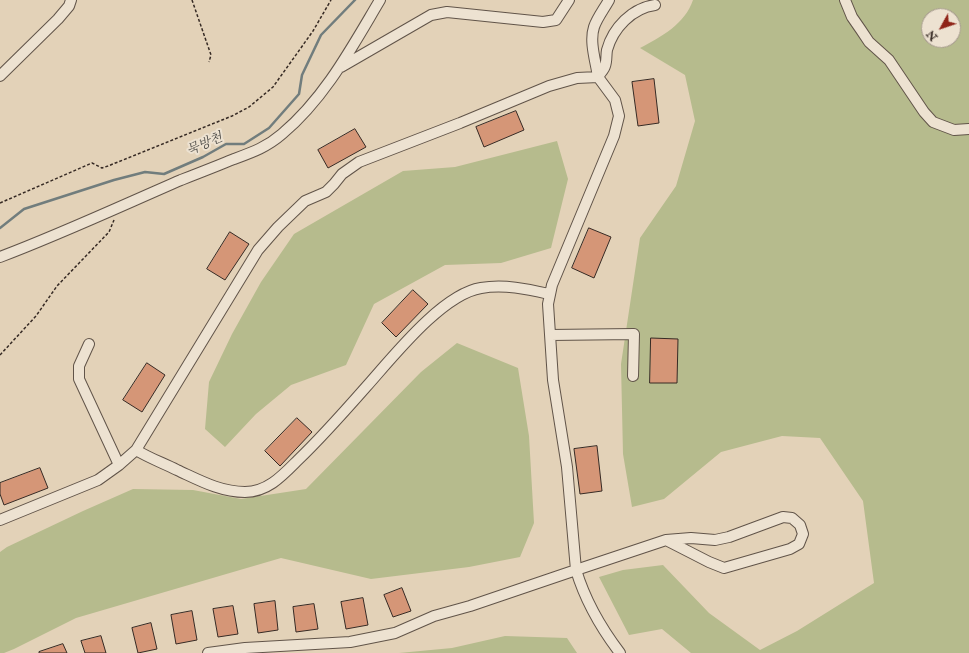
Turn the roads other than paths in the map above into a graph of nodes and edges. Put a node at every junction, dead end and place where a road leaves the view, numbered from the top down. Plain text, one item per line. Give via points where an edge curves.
1 (71, 0) edge
2 (380, 0) edge
3 (569, 0) edge
4 (609, 0) edge
5 (845, 0) edge
6 (655, 5) dead end
7 (337, 69) junction
8 (0, 76) edge
9 (598, 77) junction
10 (969, 129) edge
11 (0, 257) edge
12 (550, 294) junction
13 (550, 335) junction
14 (89, 344) dead end
15 (633, 376) dead end
16 (136, 450) junction
17 (119, 465) junction
18 (0, 520) edge
19 (666, 540) junction
20 (576, 570) junction
21 (208, 653) edge
22 (620, 653) edge

1 - 8 street via 58,19
2 - 7 street
3 - 7 street via 556,20 543,22 447,12 431,15
4 - 9 street via 597,20 593,33
5 - 10 street via 861,30 889,60 932,122 954,130
6 - 9 street via 638,10 618,28 607,50 605,66
7 - 11 street via 307,110 266,147
9 - 12 street via 615,100 619,116 614,136
9 - 16 street via 577,78 549,86 359,162 342,174 326,192 305,201 258,250
12 - 13 street
12 - 16 street via 518,287 480,288 447,303 407,341 322,437 271,485 246,492 220,488 200,482
13 - 15 street via 634,334
13 - 20 street via 553,380 569,481
14 - 17 street via 79,366 79,379
16 - 17 street
17 - 18 street via 98,480
19 - 19 street via 715,540 783,517 792,518 800,525 803,534 799,544 790,549 724,568
19 - 20 street
20 - 21 street via 434,616 395,633 350,642 245,648
20 - 22 street via 604,632

